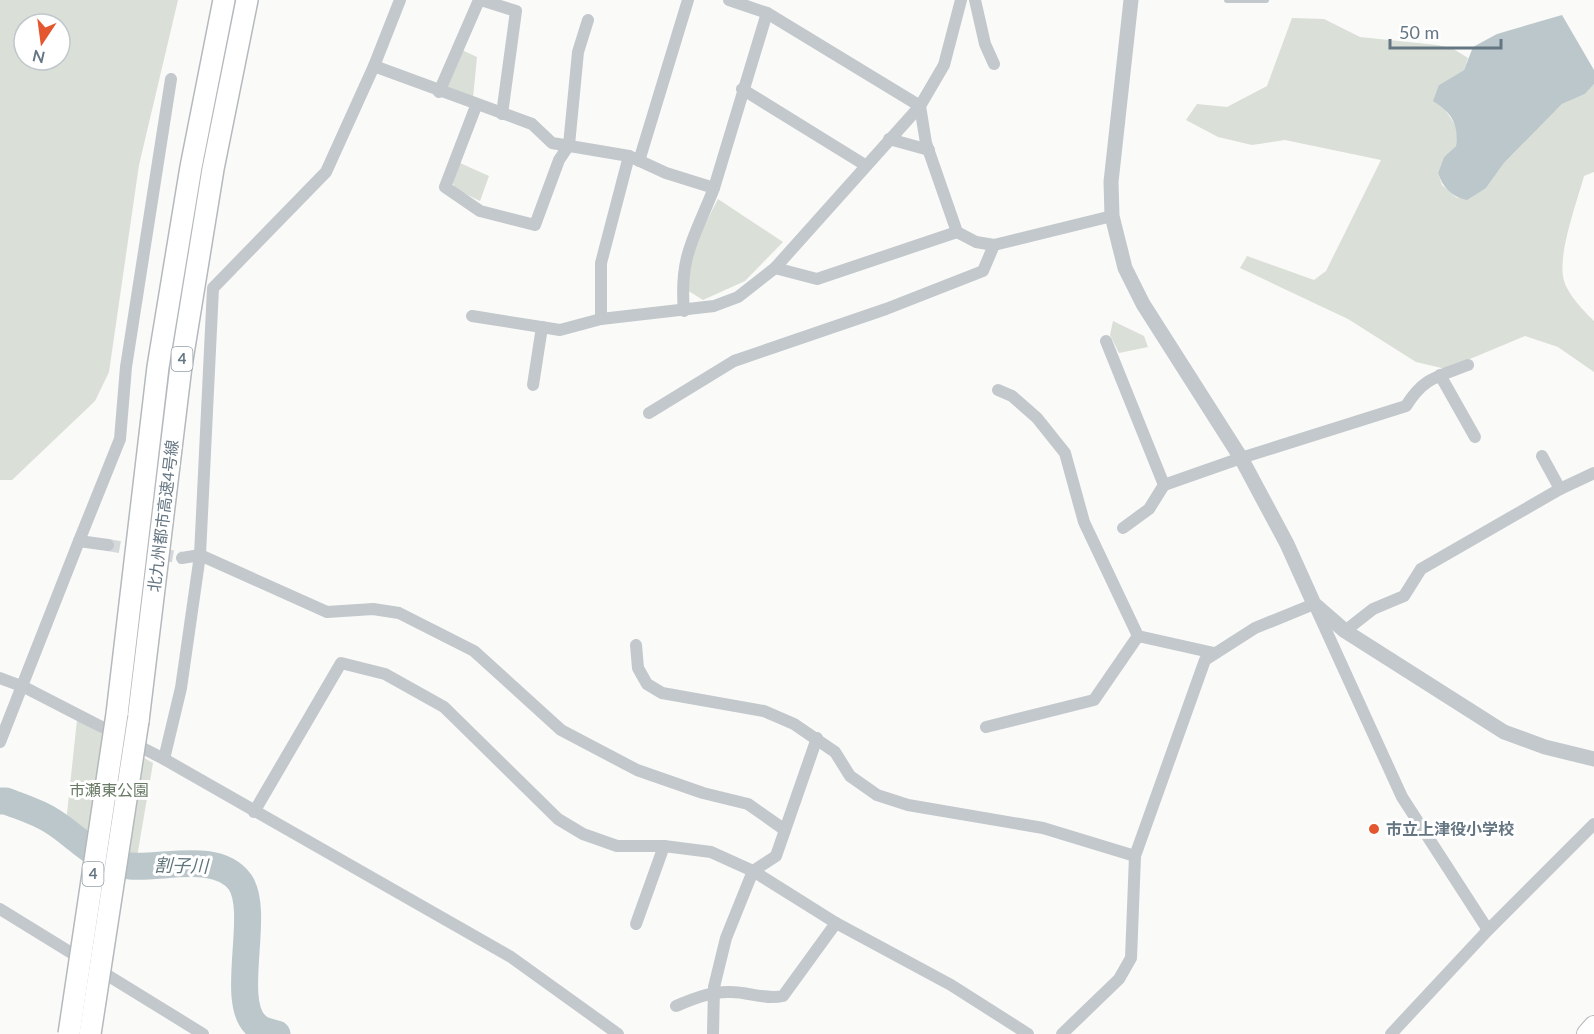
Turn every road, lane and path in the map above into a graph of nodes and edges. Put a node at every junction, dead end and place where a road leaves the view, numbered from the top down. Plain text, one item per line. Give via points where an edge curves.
1 (224, 0) edge
2 (247, 0) edge
3 (400, 0) edge
4 (480, 0) edge
5 (688, 0) edge
6 (729, 0) edge
7 (961, 0) edge
8 (975, 0) edge
9 (1131, 0) edge
10 (1227, 0) edge
11 (1266, 0) edge
12 (767, 13) junction
13 (588, 20) dead end
14 (994, 64) dead end
15 (374, 66) junction
16 (171, 79) dead end
17 (742, 89) junction
18 (439, 92) junction
19 (476, 106) junction
20 (920, 106) junction
21 (502, 114) junction
22 (889, 139) junction
23 (569, 146) junction
24 (929, 150) junction
25 (634, 159) junction
26 (865, 165) junction
27 (714, 188) junction
28 (1112, 216) junction
29 (957, 232) junction
30 (994, 245) junction
31 (775, 268) junction
32 (684, 311) junction
33 (472, 316) dead end
34 (601, 319) junction
35 (542, 327) junction
36 (1106, 341) dead end
37 (1468, 365) dead end
38 (1440, 375) junction
39 (533, 385) dead end
40 (998, 390) dead end
41 (649, 413) dead end
42 (1475, 437) dead end
43 (1542, 456) dead end
44 (1241, 458) junction
45 (1594, 473) edge
46 (1164, 485) junction
47 (1560, 489) junction
48 (1123, 528) dead end
49 (79, 541) junction
50 (108, 545) tunnel mouth
51 (200, 555) junction
52 (182, 558) tunnel mouth
53 (1314, 604) junction
54 (1345, 631) junction
55 (1138, 636) junction
56 (636, 645) dead end
57 (1214, 653) junction
58 (0, 678) edge
59 (24, 687) junction
60 (986, 727) dead end
61 (817, 738) junction
62 (0, 742) edge
63 (164, 759) junction
64 (1594, 759) edge
65 (254, 812) junction
66 (1594, 824) edge
67 (785, 830) junction
68 (664, 846) junction
69 (1135, 856) junction
70 (753, 871) junction
71 (0, 909) edge
72 (836, 923) junction
73 (636, 924) dead end
74 (1488, 930) junction
75 (714, 994) junction
76 (676, 1005) dead end
77 (1594, 1026) edge
78 (69, 1034) edge
79 (90, 1034) edge
80 (203, 1034) edge
81 (618, 1034) edge
82 (713, 1034) edge
83 (1028, 1034) edge
84 (1062, 1034) edge
85 (1391, 1034) edge
86 (1587, 1034) edge

1 - 78 highway, 北九州都市高速4号線 / 4, bridge via 191,167 158,368 117,714
2 - 79 highway, 北九州都市高速4号線 / 4, bridge via 213,169 181,366 138,722
3 - 15 street
4 - 18 street
4 - 21 street via 516,11
5 - 25 street
6 - 12 street
7 - 20 street via 944,65
8 - 14 street
9 - 28 street via 1110,182
10 - 11 lane
12 - 17 street
12 - 20 street
13 - 23 street via 578,52
15 - 18 street
15 - 51 street via 326,172 213,288
16 - 49 street via 126,367 120,439
17 - 26 street
17 - 27 street
18 - 19 street
19 - 21 street
19 - 23 street via 445,187 480,211 535,225 559,160
20 - 22 street
20 - 24 street
21 - 23 street via 532,124 552,143
22 - 24 street
22 - 26 street
23 - 25 street
24 - 29 street
25 - 27 street
25 - 34 street via 601,263
26 - 31 street
27 - 32 street via 688,246 681,283
28 - 30 street
28 - 44 street via 1125,268 1143,304
29 - 30 street via 976,242
29 - 31 street via 817,279
30 - 41 street via 983,271 734,361
31 - 32 street via 738,297
32 - 34 street
33 - 35 street
34 - 35 street via 560,330
35 - 39 street
36 - 46 street
37 - 38 street
38 - 42 street
38 - 44 street via 1417,387 1406,406
40 - 55 street via 1012,396 1037,418 1065,453 1084,522
43 - 47 street
44 - 46 street
44 - 53 street
45 - 47 street
46 - 48 street via 1149,509
47 - 54 street via 1421,569 1404,596 1373,609
49 - 50 street
49 - 59 street
51 - 52 street
51 - 63 street via 181,688
51 - 67 street via 327,612 373,609 399,614 474,651 561,730 637,770 748,804
53 - 54 street
53 - 57 street via 1255,628
53 - 74 street via 1402,797
54 - 64 street via 1504,732
55 - 57 street
55 - 60 street via 1094,700
56 - 61 street via 638,668 647,684 662,693 764,711
57 - 69 street via 1205,660
58 - 59 street
59 - 62 street
59 - 63 street
61 - 67 street
61 - 69 street via 835,752 850,776 878,795 908,805 1043,828
63 - 65 street
65 - 68 street via 341,663 385,674 444,707 558,819 583,834 617,846
65 - 81 street via 511,957
66 - 74 street
67 - 70 street via 776,856
68 - 70 street via 711,852
68 - 73 street
69 - 84 street via 1131,958 1119,980
70 - 72 street
70 - 75 street via 726,938
71 - 80 street
72 - 75 street via 783,996 730,991
72 - 83 street via 951,985
74 - 85 street
75 - 76 street
75 - 82 street
77 - 86 highway

